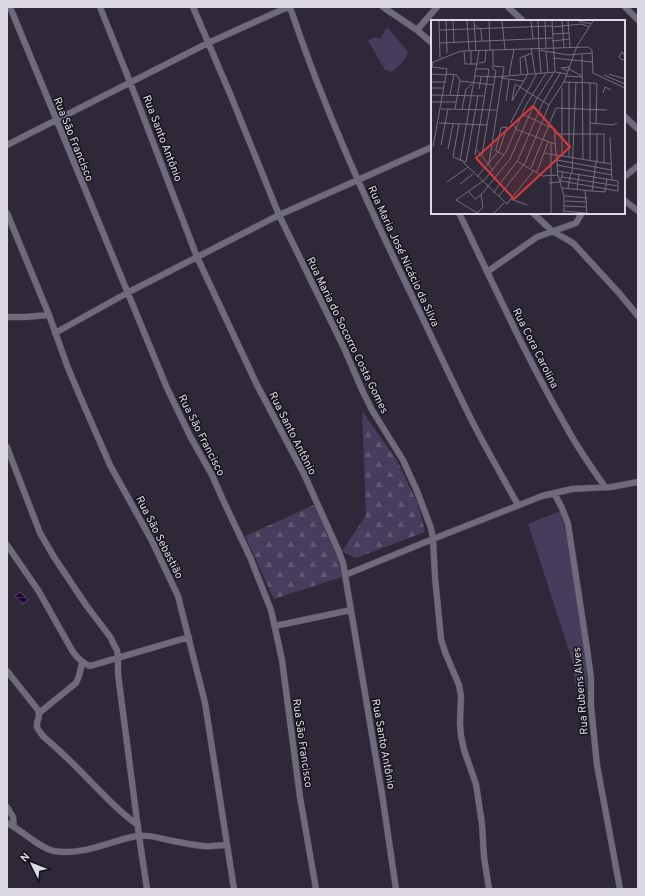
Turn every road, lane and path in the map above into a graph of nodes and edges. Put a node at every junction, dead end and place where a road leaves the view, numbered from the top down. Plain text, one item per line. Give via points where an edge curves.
1 (10, 7) edge
2 (100, 7) edge
3 (193, 7) edge
4 (289, 7) edge
5 (383, 7) edge
6 (437, 7) edge
7 (508, 7) edge
8 (625, 7) edge
9 (522, 20) edge
10 (638, 20) edge
11 (417, 30) junction
12 (431, 42) edge
13 (208, 43) junction
14 (130, 82) junction
15 (625, 117) edge
16 (56, 120) junction
17 (638, 129) edge
18 (7, 145) edge
19 (431, 148) edge
20 (638, 166) edge
21 (625, 176) edge
22 (358, 181) junction
23 (625, 201) edge
24 (638, 211) edge
25 (7, 213) edge
26 (460, 214) edge
27 (534, 214) edge
28 (581, 214) edge
29 (279, 215) junction
30 (552, 231) junction
31 (197, 257) junction
32 (487, 272) junction
33 (127, 293) junction
34 (49, 315) junction
35 (638, 316) edge
36 (7, 317) edge
37 (55, 333) junction
38 (7, 447) edge
39 (638, 482) edge
40 (605, 487) junction
41 (554, 493) junction
42 (518, 505) junction
43 (433, 539) junction
44 (7, 545) edge
45 (345, 575) junction
46 (351, 610) junction
47 (275, 626) junction
48 (188, 637) junction
49 (118, 657) junction
50 (82, 663) junction
51 (7, 671) edge
52 (39, 713) junction
53 (7, 807) edge
54 (7, 823) edge
55 (138, 825) junction
56 (14, 826) junction
57 (139, 836) junction
58 (228, 845) junction
59 (147, 889) edge
60 (234, 889) edge
61 (316, 889) edge
62 (396, 889) edge
63 (489, 889) edge
64 (620, 889) edge

1 - 16 street, Rua São Francisco
2 - 14 street, Rua Santo Antônio
3 - 13 street, Rua Maria do Socorro Costa Gomes
4 - 13 street
4 - 22 street, Rua Maria José Nicácio da Silva
5 - 11 street
6 - 11 street
7 - 9 street
8 - 10 street
11 - 12 street
13 - 14 street
13 - 29 street, Rua Maria do Socorro Costa Gomes
14 - 16 street
14 - 31 street, Rua Santo Antônio
15 - 17 street
16 - 18 street
16 - 33 street, Rua São Francisco
19 - 22 street
20 - 21 street
22 - 29 street
22 - 42 street, Rua Maria José Nicácio da Silva via 470,418
23 - 24 street
25 - 34 street, Rua São Sebastião
26 - 32 street, Rua Cora Carolina
27 - 30 street
28 - 30 street via 576,223
29 - 31 street
29 - 43 street, Rua Maria do Socorro Costa Gomes via 372,410 403,460 426,514
30 - 32 street via 537,237
30 - 35 street via 574,244
31 - 33 street
31 - 45 street, Rua Santo Antônio via 257,385 304,474 339,552
32 - 40 street, Rua Cora Carolina via 567,430
33 - 37 street
33 - 47 street, Rua São Francisco via 167,388 212,475 250,557 272,610
34 - 36 street
34 - 37 street, Rua São Sebastião
37 - 48 street, Rua São Sebastião via 110,465 152,541 176,592
38 - 49 street via 40,533 86,605 111,638
39 - 40 street
40 - 41 street
41 - 42 street
41 - 64 street, Rua Rubens Alves via 568,524 591,678 597,765
42 - 43 street
43 - 45 street
43 - 63 street, Rua Maria do Socorro Costa Gomes via 441,639 459,685 461,736 476,784
44 - 50 street via 38,590
45 - 46 street, Rua Santo Antônio
46 - 47 street
46 - 62 street, Rua Santo Antônio
47 - 61 street, Rua São Francisco
48 - 49 street
48 - 58 street, Rua São Sebastião via 205,703
49 - 50 street via 90,666
49 - 55 street via 118,674
50 - 52 street via 76,683
51 - 52 street
52 - 55 street via 37,726 43,736 76,765 120,811
53 - 56 street via 14,817
54 - 56 street
55 - 57 street
56 - 57 street via 49,850 61,852 83,850
57 - 58 street via 204,846
57 - 59 street
58 - 60 street, Rua São Sebastião

